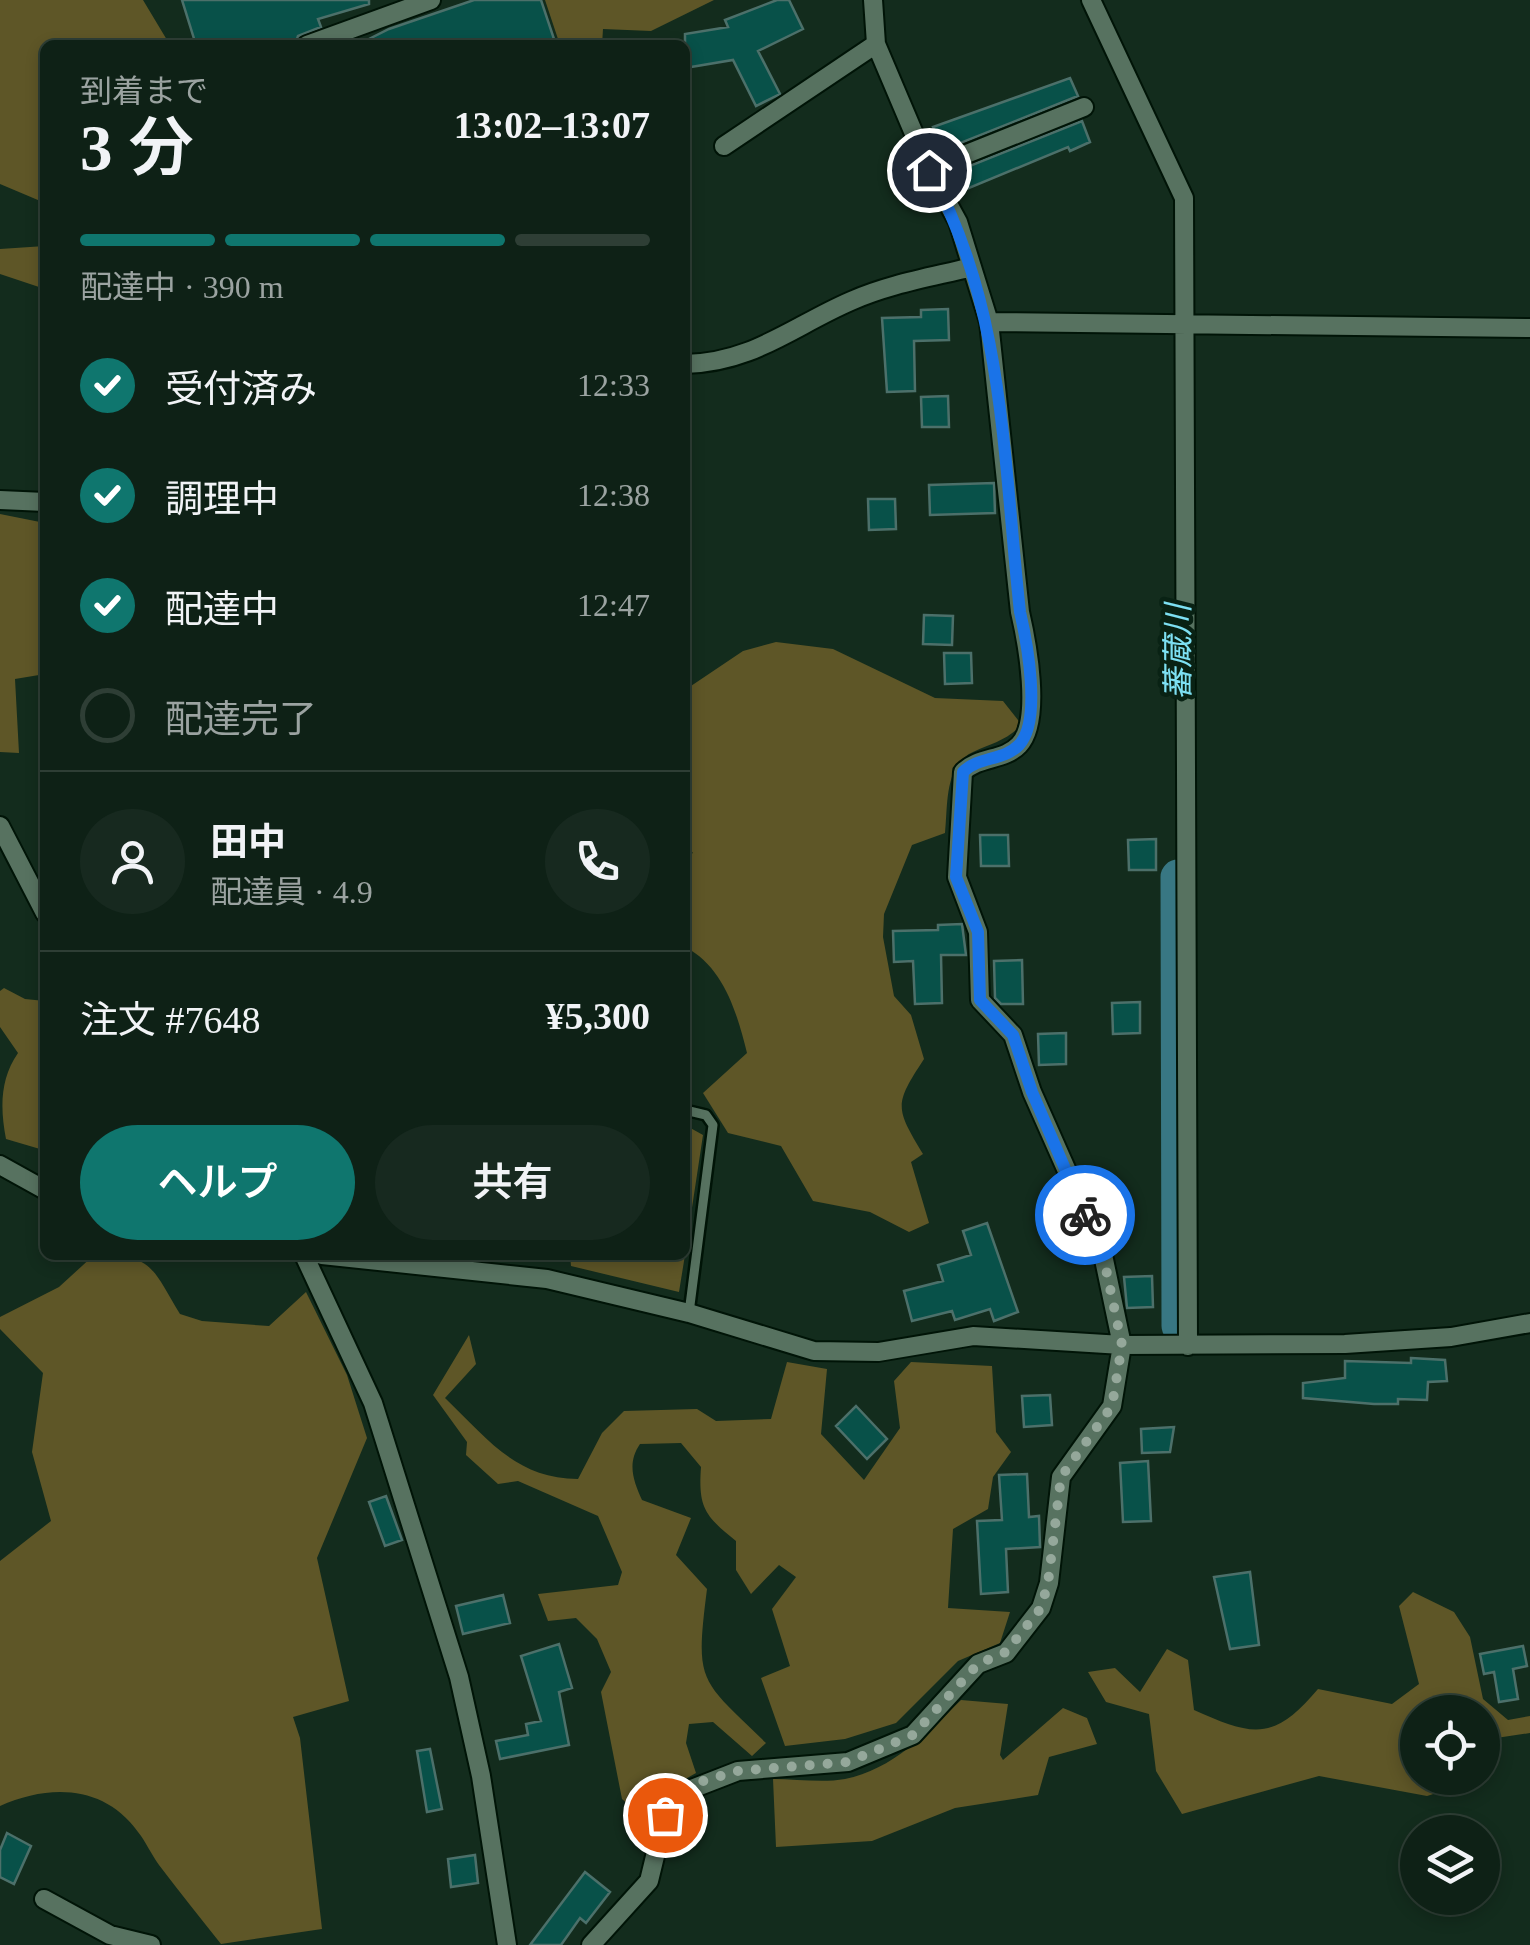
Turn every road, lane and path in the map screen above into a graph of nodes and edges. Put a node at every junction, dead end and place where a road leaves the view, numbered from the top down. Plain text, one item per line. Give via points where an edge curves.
1 (431, 0) edge
2 (873, 0) edge
3 (1091, 0) edge
4 (322, 40) edge
5 (876, 44) junction
6 (1084, 107) dead end
7 (724, 146) dead end
8 (929, 170) junction
9 (972, 267) junction
10 (989, 322) junction
11 (1180, 323) junction
12 (1530, 328) edge
13 (690, 364) edge
14 (0, 500) edge
15 (40, 502) edge
16 (0, 826) edge
17 (40, 904) edge
18 (690, 1111) edge
19 (0, 1166) edge
20 (40, 1187) edge
21 (306, 1260) edge
22 (369, 1260) edge
23 (689, 1313) junction
24 (1530, 1323) edge
25 (1122, 1345) junction
26 (1188, 1346) junction
27 (44, 1900) dead end
28 (151, 1945) edge
29 (507, 1945) edge
30 (591, 1945) edge

1 - 4 street
2 - 5 street
3 - 11 street via 1184,198
5 - 7 street
5 - 8 street
6 - 8 street
8 - 9 street via 958,222
9 - 10 street
9 - 13 street via 855,299 749,354
10 - 11 street
10 - 25 street via 1030,658 1028,726 1020,744 974,761 963,772 956,877 978,932 980,1000 1013,1035 1102,1250
11 - 12 street
11 - 26 street
14 - 15 street
16 - 17 street
18 - 23 lane via 713,1125
19 - 20 street
21 - 29 street via 372,1403 459,1677
22 - 23 street via 547,1279
23 - 25 street via 814,1351 878,1352 973,1336
24 - 26 street via 1433,1338
25 - 26 street
25 - 30 street via 1112,1406 1061,1477 1041,1608 1006,1652 978,1664 913,1735 848,1762 738,1771 676,1794 650,1881
27 - 28 street via 110,1935

